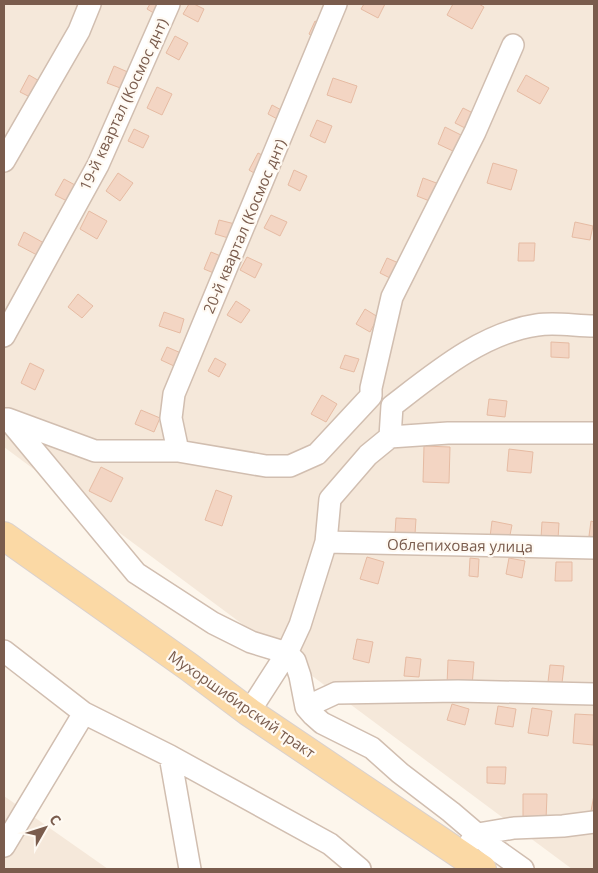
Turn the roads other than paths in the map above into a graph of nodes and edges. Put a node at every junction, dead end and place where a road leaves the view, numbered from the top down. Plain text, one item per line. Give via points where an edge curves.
1 (90, 4) edge
2 (169, 4) edge
3 (336, 4) edge
4 (513, 45) dead end
5 (4, 161) edge
6 (594, 326) edge
7 (4, 336) edge
8 (371, 396) junction
9 (392, 406) junction
10 (5, 418) edge
11 (594, 433) edge
12 (390, 437) junction
13 (178, 451) junction
14 (4, 536) edge
15 (326, 542) junction
16 (594, 548) edge
17 (4, 651) edge
18 (287, 654) junction
19 (594, 694) edge
20 (306, 707) junction
21 (249, 712) junction
22 (84, 713) junction
23 (170, 756) junction
24 (594, 822) edge
25 (478, 834) junction
26 (330, 844) junction
27 (4, 846) edge
28 (458, 853) junction
29 (190, 869) edge
30 (346, 869) edge
31 (360, 869) edge
32 (482, 869) edge
33 (523, 869) edge

1 - 5 street via 79,31
2 - 7 street, 19-й квартал (Космос днт) via 98,166
3 - 13 street, 20-й квартал (Космос днт) via 174,394 171,418
4 - 8 street via 475,132 392,297
6 - 9 street via 538,325 501,334 444,366
8 - 9 street
8 - 13 street via 317,454 290,466 266,466
9 - 12 street
10 - 13 street via 95,452
10 - 18 street via 136,573 213,622 251,642
11 - 12 street via 448,432
12 - 15 street via 368,455 330,499
14 - 21 main road, Мухоршибирский тракт
15 - 16 street, Облепиховая улица
15 - 18 street via 300,625
17 - 22 street
18 - 20 street via 295,661
18 - 21 street
19 - 20 street via 336,692
20 - 25 street via 322,723 372,748
21 - 28 main road, Мухоршибирский тракт
22 - 23 street
22 - 27 street
23 - 26 street
23 - 29 street
24 - 25 street
25 - 28 street
25 - 33 street
26 - 30 street
26 - 31 street
28 - 32 main road, Мухоршибирский тракт

